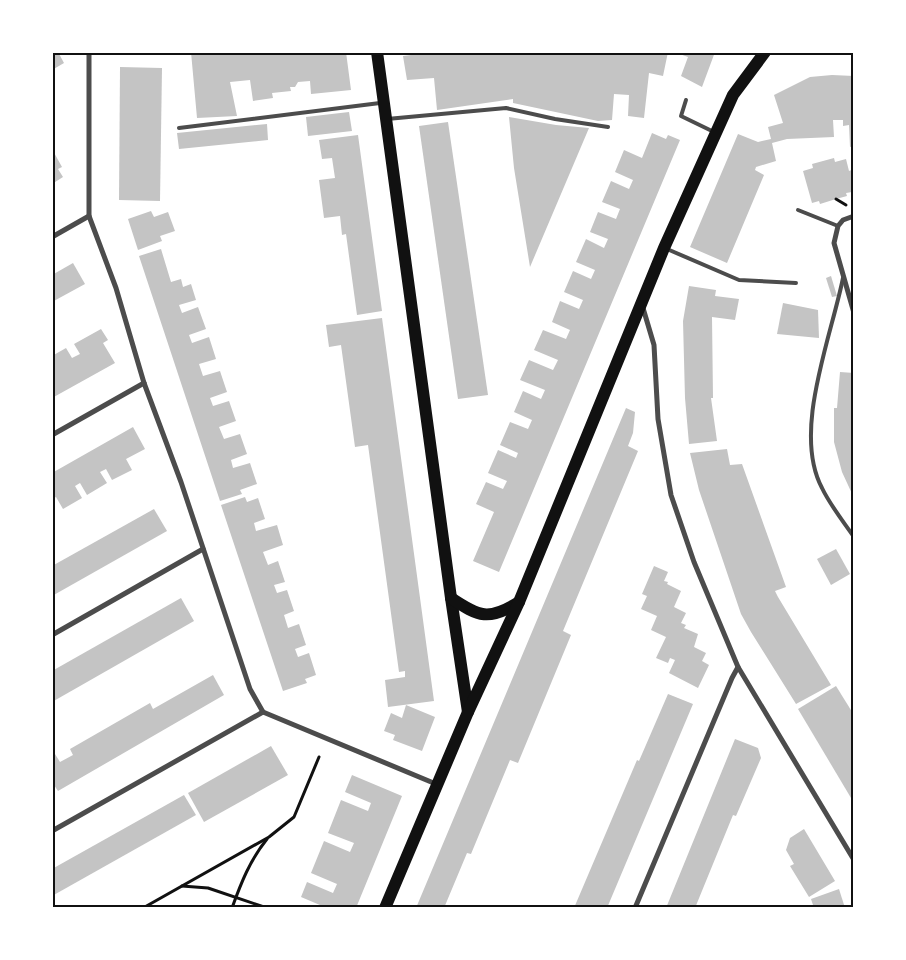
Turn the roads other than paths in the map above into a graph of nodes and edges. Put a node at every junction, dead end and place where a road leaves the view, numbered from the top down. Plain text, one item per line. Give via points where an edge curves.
1 (90, 52) edge
2 (377, 52) edge
3 (765, 52) edge
4 (686, 100) dead end
5 (384, 103) junction
6 (385, 119) junction
7 (608, 127) dead end
8 (179, 128) dead end
9 (716, 133) junction
10 (798, 210) dead end
11 (89, 216) junction
12 (854, 216) edge
13 (838, 226) junction
14 (52, 237) edge
15 (664, 248) junction
16 (843, 276) junction
17 (796, 283) dead end
18 (641, 303) junction
19 (854, 313) edge
20 (144, 383) junction
21 (52, 435) edge
22 (854, 536) edge
23 (203, 549) junction
24 (451, 598) junction
25 (519, 602) junction
26 (52, 635) edge
27 (738, 667) junction
28 (263, 712) junction
29 (468, 712) junction
30 (438, 785) junction
31 (52, 831) edge
32 (854, 860) edge
33 (385, 908) edge
34 (635, 908) edge

1 - 11 street
2 - 5 main road
3 - 9 main road via 733,95
4 - 9 lane via 680,116
5 - 6 main road
5 - 8 lane
6 - 7 lane via 506,108
6 - 24 main road
9 - 15 main road
10 - 13 lane
11 - 14 street
11 - 20 street via 116,288
12 - 13 street
13 - 16 street via 834,243
15 - 17 lane via 740,280
15 - 18 main road
16 - 19 street
16 - 22 lane via 813,406 812,452 821,488
18 - 25 main road
18 - 27 street via 654,345 658,419 671,495 694,562
20 - 21 street
20 - 23 street
23 - 26 street
23 - 28 street via 250,689
24 - 25 main road via 470,610 485,614 498,613
24 - 29 main road
25 - 29 main road
27 - 32 street
27 - 34 street
28 - 30 street
28 - 31 street
29 - 30 main road
30 - 33 main road

